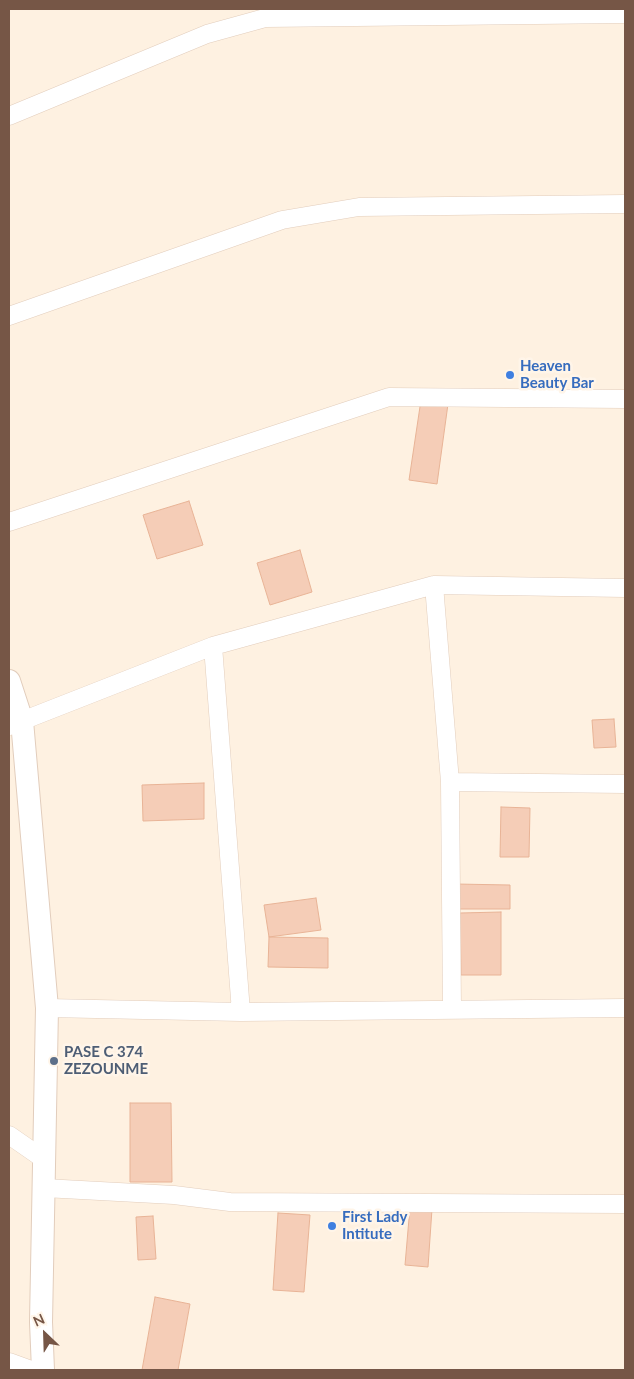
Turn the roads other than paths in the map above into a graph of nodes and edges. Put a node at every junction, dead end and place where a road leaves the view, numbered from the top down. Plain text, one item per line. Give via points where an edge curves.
1 (625, 14) edge
2 (9, 116) edge
3 (625, 204) edge
4 (9, 316) edge
5 (625, 399) edge
6 (9, 522) edge
7 (434, 585) junction
8 (625, 588) edge
9 (213, 646) junction
10 (9, 681) edge
11 (15, 724) edge
12 (450, 782) junction
13 (625, 784) edge
14 (47, 1008) junction
15 (625, 1008) edge
16 (452, 1010) junction
17 (241, 1012) junction
18 (9, 1135) edge
19 (45, 1160) junction
20 (44, 1188) junction
21 (625, 1204) edge
22 (9, 1362) edge
23 (31, 1370) edge
24 (43, 1370) edge

1 - 2 street via 265,18 207,34
3 - 4 street via 359,207 282,220
5 - 6 street via 389,397
7 - 8 street
7 - 9 street
7 - 12 street
9 - 11 street
9 - 17 street
10 - 11 street
11 - 14 street
12 - 13 street
12 - 16 street
14 - 17 street
14 - 19 street
15 - 16 street
16 - 17 street
18 - 19 street
19 - 20 street
20 - 21 street via 174,1195 230,1202
20 - 24 street
22 - 23 street

